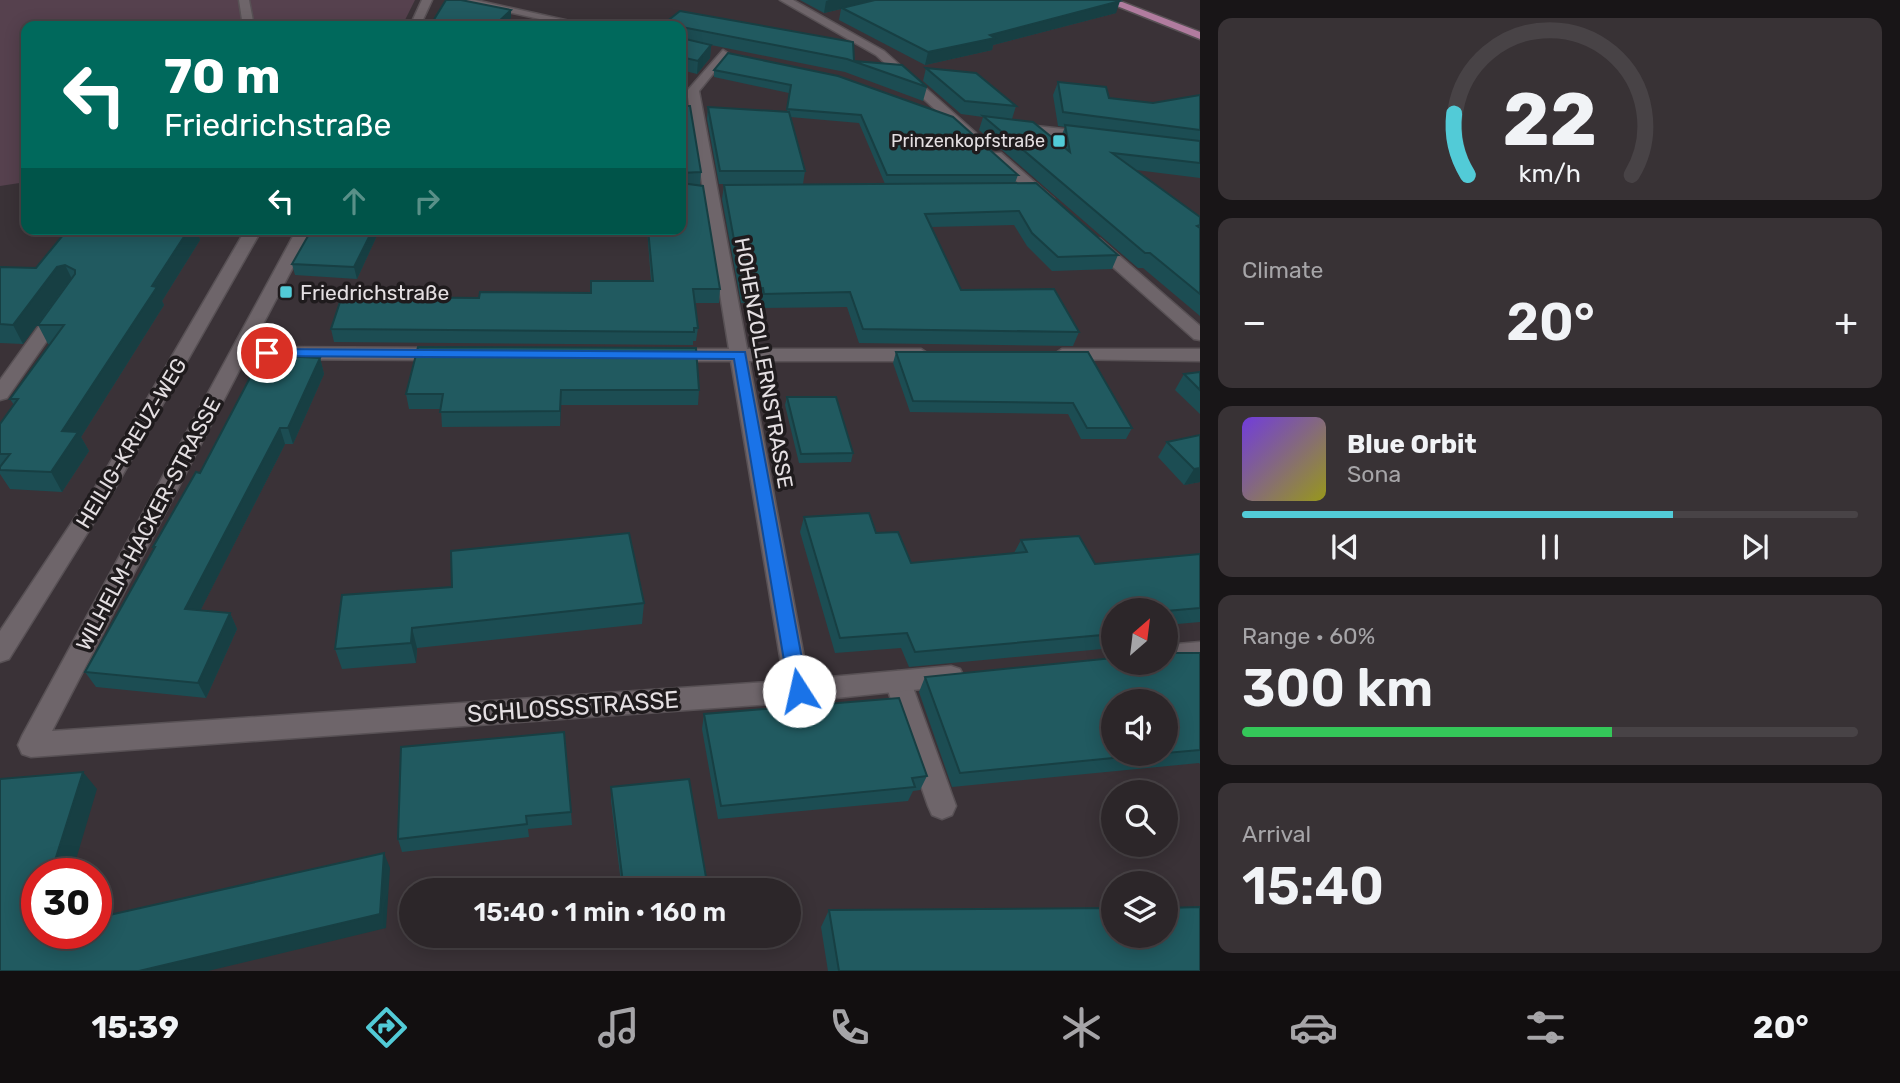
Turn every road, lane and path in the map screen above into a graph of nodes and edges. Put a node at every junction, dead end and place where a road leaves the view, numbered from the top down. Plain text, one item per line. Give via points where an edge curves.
1 (244, 0) edge
2 (427, 0) edge
3 (460, 0) edge
4 (785, 0) edge
5 (1107, 0) edge
6 (248, 21) edge
7 (417, 21) edge
8 (562, 21) edge
9 (1200, 36) edge
10 (724, 54) edge
11 (916, 106) edge
12 (955, 120) junction
13 (981, 123) edge
14 (1006, 126) edge
15 (1110, 138) edge
16 (1036, 190) junction
17 (1009, 191) edge
18 (691, 192) edge
19 (717, 192) junction
20 (1057, 209) edge
21 (1077, 227) edge
22 (251, 235) edge
23 (302, 235) edge
24 (66, 301) edge
25 (1200, 335) edge
26 (239, 353) junction
27 (462, 354) edge
28 (656, 355) edge
29 (740, 355) junction
30 (935, 355) edge
31 (1046, 355) edge
32 (1200, 355) edge
33 (0, 394) edge
34 (0, 652) edge
35 (1200, 652) edge
36 (1178, 654) edge
37 (979, 674) edge
38 (898, 682) junction
39 (799, 691) junction
40 (32, 745) joint
41 (942, 806) dead end

1 - 6 street
2 - 7 street
3 - 8 street
4 - 12 street via 827,17 880,53
5 - 9 main road
10 - 19 street, HOHENZOLLERNSTRASSE via 693,91
11 - 12 street
12 - 13 street
12 - 16 street
14 - 15 street
16 - 17 street
16 - 20 street
18 - 19 street
19 - 29 street, HOHENZOLLERNSTRASSE
21 - 25 street
22 - 34 street, HEILIG-KREUZ-WEG via 107,485
23 - 26 street, WILHELM-HACKER-STRASSE
24 - 33 street
26 - 27 street
26 - 40 street, WILHELM-HACKER-STRASSE
28 - 29 street
29 - 30 street
29 - 39 street, HOHENZOLLERNSTRASSE
31 - 32 street
35 - 36 street
37 - 38 street, SCHLOSSSTRASSE
38 - 39 street, SCHLOSSSTRASSE
38 - 41 street
39 - 40 street, SCHLOSSSTRASSE

